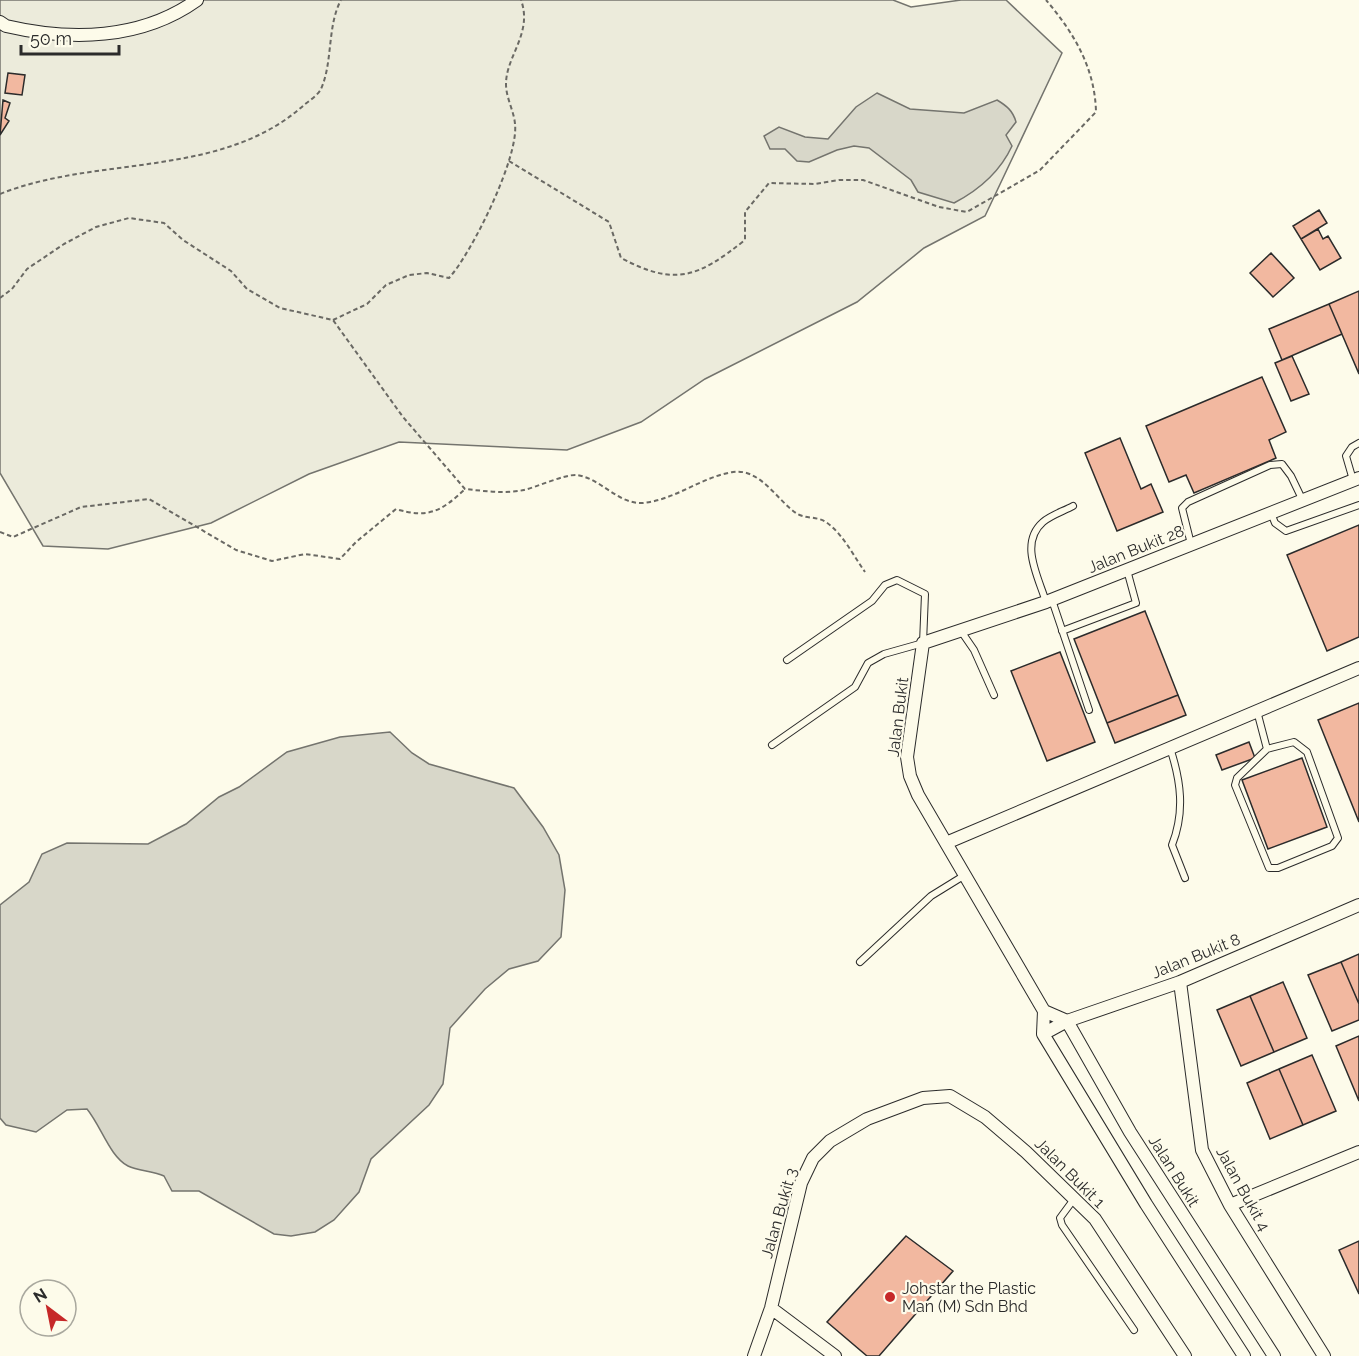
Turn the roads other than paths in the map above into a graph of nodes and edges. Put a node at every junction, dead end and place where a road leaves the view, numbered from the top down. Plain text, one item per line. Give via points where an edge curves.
1 (197, 0) edge
2 (0, 22) edge
3 (1359, 443) edge
4 (1356, 480) edge
5 (1303, 501) junction
6 (1359, 505) edge
7 (1073, 506) dead end
8 (1271, 513) junction
9 (1192, 545) junction
10 (1128, 570) junction
11 (1049, 601) junction
12 (962, 631) junction
13 (1062, 631) junction
14 (923, 643) junction
15 (787, 660) dead end
16 (1359, 668) edge
17 (993, 695) dead end
18 (1089, 710) dead end
19 (1257, 711) junction
20 (772, 745) dead end
21 (1170, 747) junction
22 (1267, 748) junction
23 (946, 843) junction
24 (965, 875) junction
25 (1185, 878) dead end
26 (1359, 905) edge
27 (860, 962) dead end
28 (1180, 982) junction
29 (1044, 1011) junction
30 (1067, 1021) junction
31 (1043, 1034) junction
32 (950, 1096) joint
33 (1359, 1152) edge
34 (1074, 1198) junction
35 (1230, 1206) junction
36 (771, 1308) junction
37 (1134, 1330) dead end
38 (754, 1356) edge
39 (836, 1356) edge
40 (1185, 1356) edge
41 (1244, 1356) edge
42 (1274, 1356) edge
43 (1324, 1356) edge

1 - 2 street via 162,21 108,34 50,35
3 - 4 lane via 1346,456
4 - 5 street, Jalan Bukit 28
5 - 8 street, Jalan Bukit 28
5 - 9 lane via 1281,464 1270,465 1182,508
6 - 8 lane via 1286,531 1275,523
7 - 11 lane via 1044,521 1031,538 1031,556
8 - 9 street, Jalan Bukit 28
9 - 10 street, Jalan Bukit 28
10 - 11 street, Jalan Bukit 28
10 - 13 lane via 1136,603
11 - 12 street, Jalan Bukit 28
11 - 13 lane
12 - 14 street, Jalan Bukit 28
12 - 17 lane
13 - 18 lane
14 - 15 lane via 925,594 897,580 885,585 872,601
14 - 20 lane via 868,663 855,687
14 - 23 street, Jalan Bukit via 907,757 910,776
16 - 19 street
19 - 21 street
19 - 22 lane
21 - 23 street
21 - 25 lane via 1182,805 1172,845
22 - 22 lane via 1294,742 1307,752 1338,832 1332,846 1278,868 1266,864 1235,784
23 - 24 street, Jalan Bukit
24 - 27 lane via 931,896
24 - 29 street, Jalan Bukit
26 - 28 street, Jalan Bukit 8
28 - 30 street, Jalan Bukit 8
28 - 35 street, Jalan Bukit 4 via 1202,1150
29 - 30 street
29 - 31 street
30 - 31 street, Jalan Bukit 8
30 - 42 street, Jalan Bukit via 1130,1132
31 - 41 street
32 - 34 street, Jalan Bukit 1 via 993,1124
32 - 36 street, Jalan Bukit 3 via 923,1098 867,1119 831,1141 813,1158 801,1183
33 - 35 street
34 - 37 lane via 1060,1218 1062,1225
34 - 40 street, Jalan Bukit 1 via 1095,1219
35 - 43 street, Jalan Bukit 4
36 - 38 street, Jalan Bukit 3
36 - 39 street

